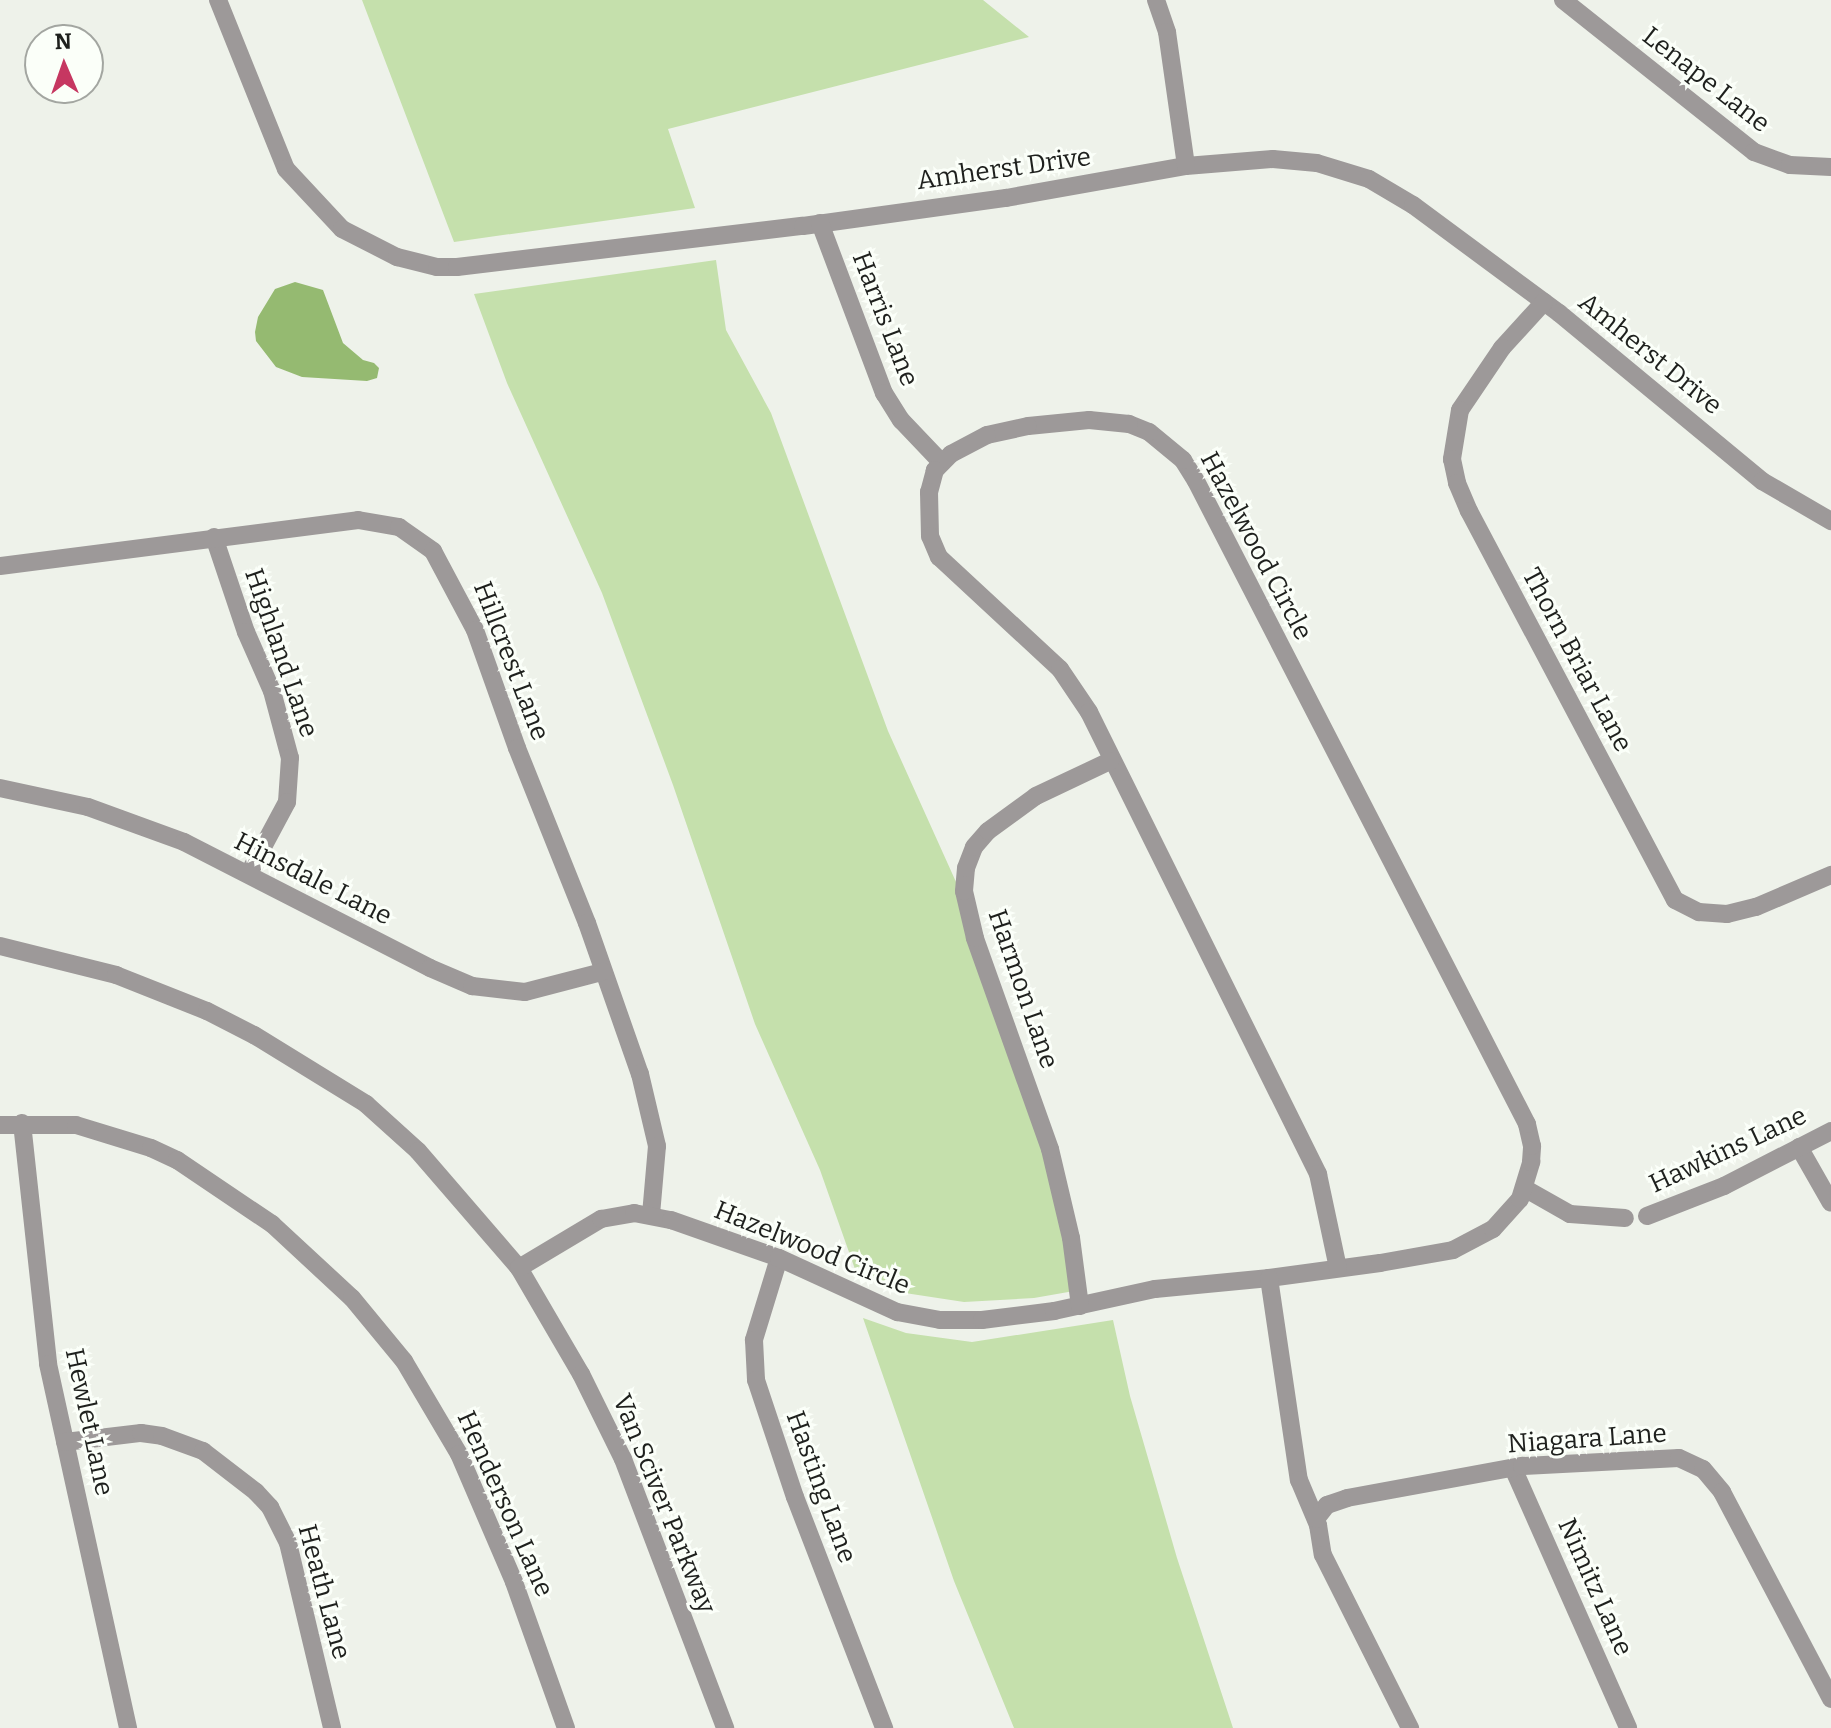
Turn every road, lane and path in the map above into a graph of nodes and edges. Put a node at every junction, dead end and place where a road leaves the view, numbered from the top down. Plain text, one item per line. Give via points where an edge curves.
1 (218, 0) edge
2 (1156, 0) edge
3 (1563, 0) edge
4 (1186, 166) junction
5 (1831, 167) edge
6 (820, 223) junction
7 (1544, 302) junction
8 (942, 463) junction
9 (1831, 521) edge
10 (214, 537) junction
11 (0, 566) edge
12 (1110, 761) junction
13 (0, 788) edge
14 (249, 873) junction
15 (1831, 875) edge
16 (0, 946) edge
17 (602, 972) junction
18 (22, 1123) junction
19 (0, 1125) edge
20 (1831, 1131) edge
21 (1799, 1147) junction
22 (1524, 1188) junction
23 (1831, 1203) edge
24 (651, 1215) junction
25 (1647, 1216) dead end
26 (1625, 1218) dead end
27 (779, 1258) junction
28 (519, 1268) junction
29 (1338, 1268) junction
30 (1269, 1278) junction
31 (1080, 1306) junction
32 (65, 1442) junction
33 (1513, 1468) junction
34 (1316, 1519) junction
35 (1831, 1699) edge
36 (128, 1728) edge
37 (332, 1728) edge
38 (566, 1728) edge
39 (725, 1728) edge
40 (884, 1728) edge
41 (1410, 1728) edge
42 (1628, 1728) edge

1 - 6 street, Amherst Drive via 286,169 342,229 397,257 457,267
2 - 4 street via 1167,32
3 - 5 street, Lenape Lane via 1754,152 1790,165
4 - 6 street, Amherst Drive
4 - 7 street, Amherst Drive via 1273,159 1357,174 1413,205
6 - 8 street, Harris Lane via 884,393 901,420
7 - 9 street, Amherst Drive via 1762,481
7 - 15 street, Thorn Briar Lane via 1502,348 1460,410 1452,459 1469,511 1675,900 1699,912 1727,914
8 - 12 street via 935,470 927,514 939,557 1060,669 1089,712
8 - 22 street, Hazelwood Circle via 987,435 1089,420 1149,432 1183,460 1527,1124 1532,1146
10 - 11 street, Hillcrest Lane
10 - 14 street, Highland Lane via 272,691 290,758 287,802
10 - 17 street, Hillcrest Lane via 358,520 399,527 433,551 475,630
12 - 29 street via 1318,1174
12 - 31 street, Harmon Lane via 1045,791 988,831 974,847 964,891 975,938 1050,1149
13 - 14 street, Hinsdale Lane via 88,807 184,842
14 - 17 street, Hinsdale Lane via 472,986 525,992
16 - 28 street, Van Sciver Parkway via 73,962 163,992 254,1035 318,1073 396,1127
17 - 24 street, Hillcrest Lane via 654,1124 657,1163
18 - 19 street, Henderson Lane
18 - 32 street, Hewlet Lane via 48,1364
18 - 38 street, Henderson Lane via 76,1125 177,1160 272,1224 352,1298 404,1361 459,1454 514,1582
20 - 21 street, Hawkins Lane
21 - 23 street
21 - 25 street, Hawkins Lane via 1724,1186
22 - 26 street, Hawkins Lane via 1570,1214
22 - 29 street, Hazelwood Circle via 1508,1215 1475,1241 1431,1255
24 - 27 street, Hazelwood Circle
24 - 28 street, Hazelwood Circle via 601,1219
27 - 31 street, Hazelwood Circle via 922,1318 994,1319
27 - 40 street, Hasting Lane via 754,1340 756,1380
28 - 39 street, Van Sciver Parkway via 623,1459
29 - 30 street, Hazelwood Circle
30 - 31 street, Hazelwood Circle via 1155,1289
30 - 34 street via 1291,1446
32 - 36 street, Hewlet Lane
32 - 37 street, Heath Lane via 141,1433 162,1436 203,1451 256,1492 288,1543
33 - 34 street, Niagara Lane via 1347,1498 1327,1505
33 - 35 street, Niagara Lane via 1665,1456 1703,1469 1729,1504
33 - 42 street, Nimitz Lane
34 - 41 street via 1323,1555

